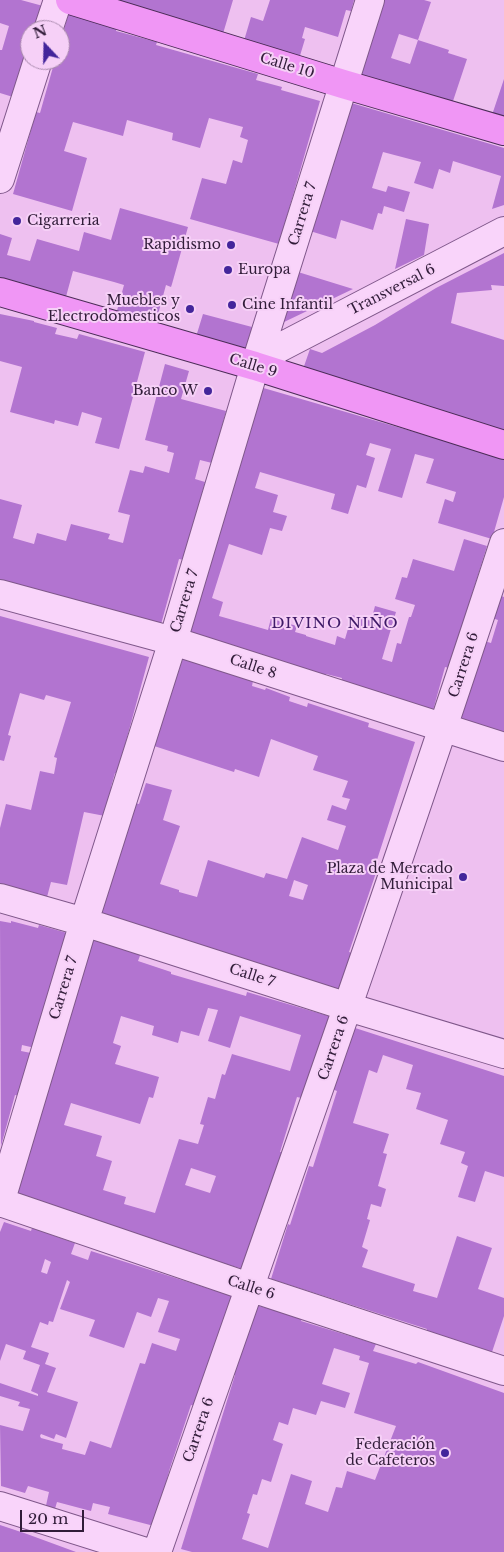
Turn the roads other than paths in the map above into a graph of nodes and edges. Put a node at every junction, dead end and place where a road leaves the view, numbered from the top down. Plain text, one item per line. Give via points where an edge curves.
1 (58, 0) edge
2 (70, 0) edge
3 (370, 0) edge
4 (51, 20) edge
5 (35, 70) edge
6 (343, 84) junction
7 (504, 131) edge
8 (0, 179) edge
9 (504, 232) edge
10 (0, 292) edge
11 (255, 366) junction
12 (504, 445) edge
13 (504, 543) edge
14 (0, 594) edge
15 (173, 641) junction
16 (444, 727) junction
17 (504, 748) edge
18 (0, 898) edge
19 (84, 922) junction
20 (348, 1007) junction
21 (504, 1054) edge
22 (0, 1202) edge
23 (249, 1287) junction
24 (504, 1371) edge
25 (0, 1506) edge
26 (146, 1552) edge
27 (157, 1552) edge

1 - 4 street
2 - 6 main road, Calle 10
3 - 6 street, Carrera 7
5 - 8 street
6 - 7 main road, Calle 10
6 - 11 street, Carrera 7
9 - 11 street, Transversal 6 via 279,348
10 - 11 main road, Calle 9
11 - 12 main road, Calle 9
11 - 15 street, Carrera 7
13 - 16 street, Carrera 6
14 - 15 street, Calle 8
15 - 16 street, Calle 8
15 - 19 street, Carrera 7
16 - 17 street, Calle 8
16 - 20 street, Carrera 6
18 - 19 street, Calle 7
19 - 20 street, Calle 7
19 - 22 street, Carrera 7
20 - 21 street, Calle 7
20 - 23 street, Carrera 6
22 - 23 street, Calle 6
23 - 24 street, Calle 6
23 - 27 street, Carrera 6
25 - 26 street

